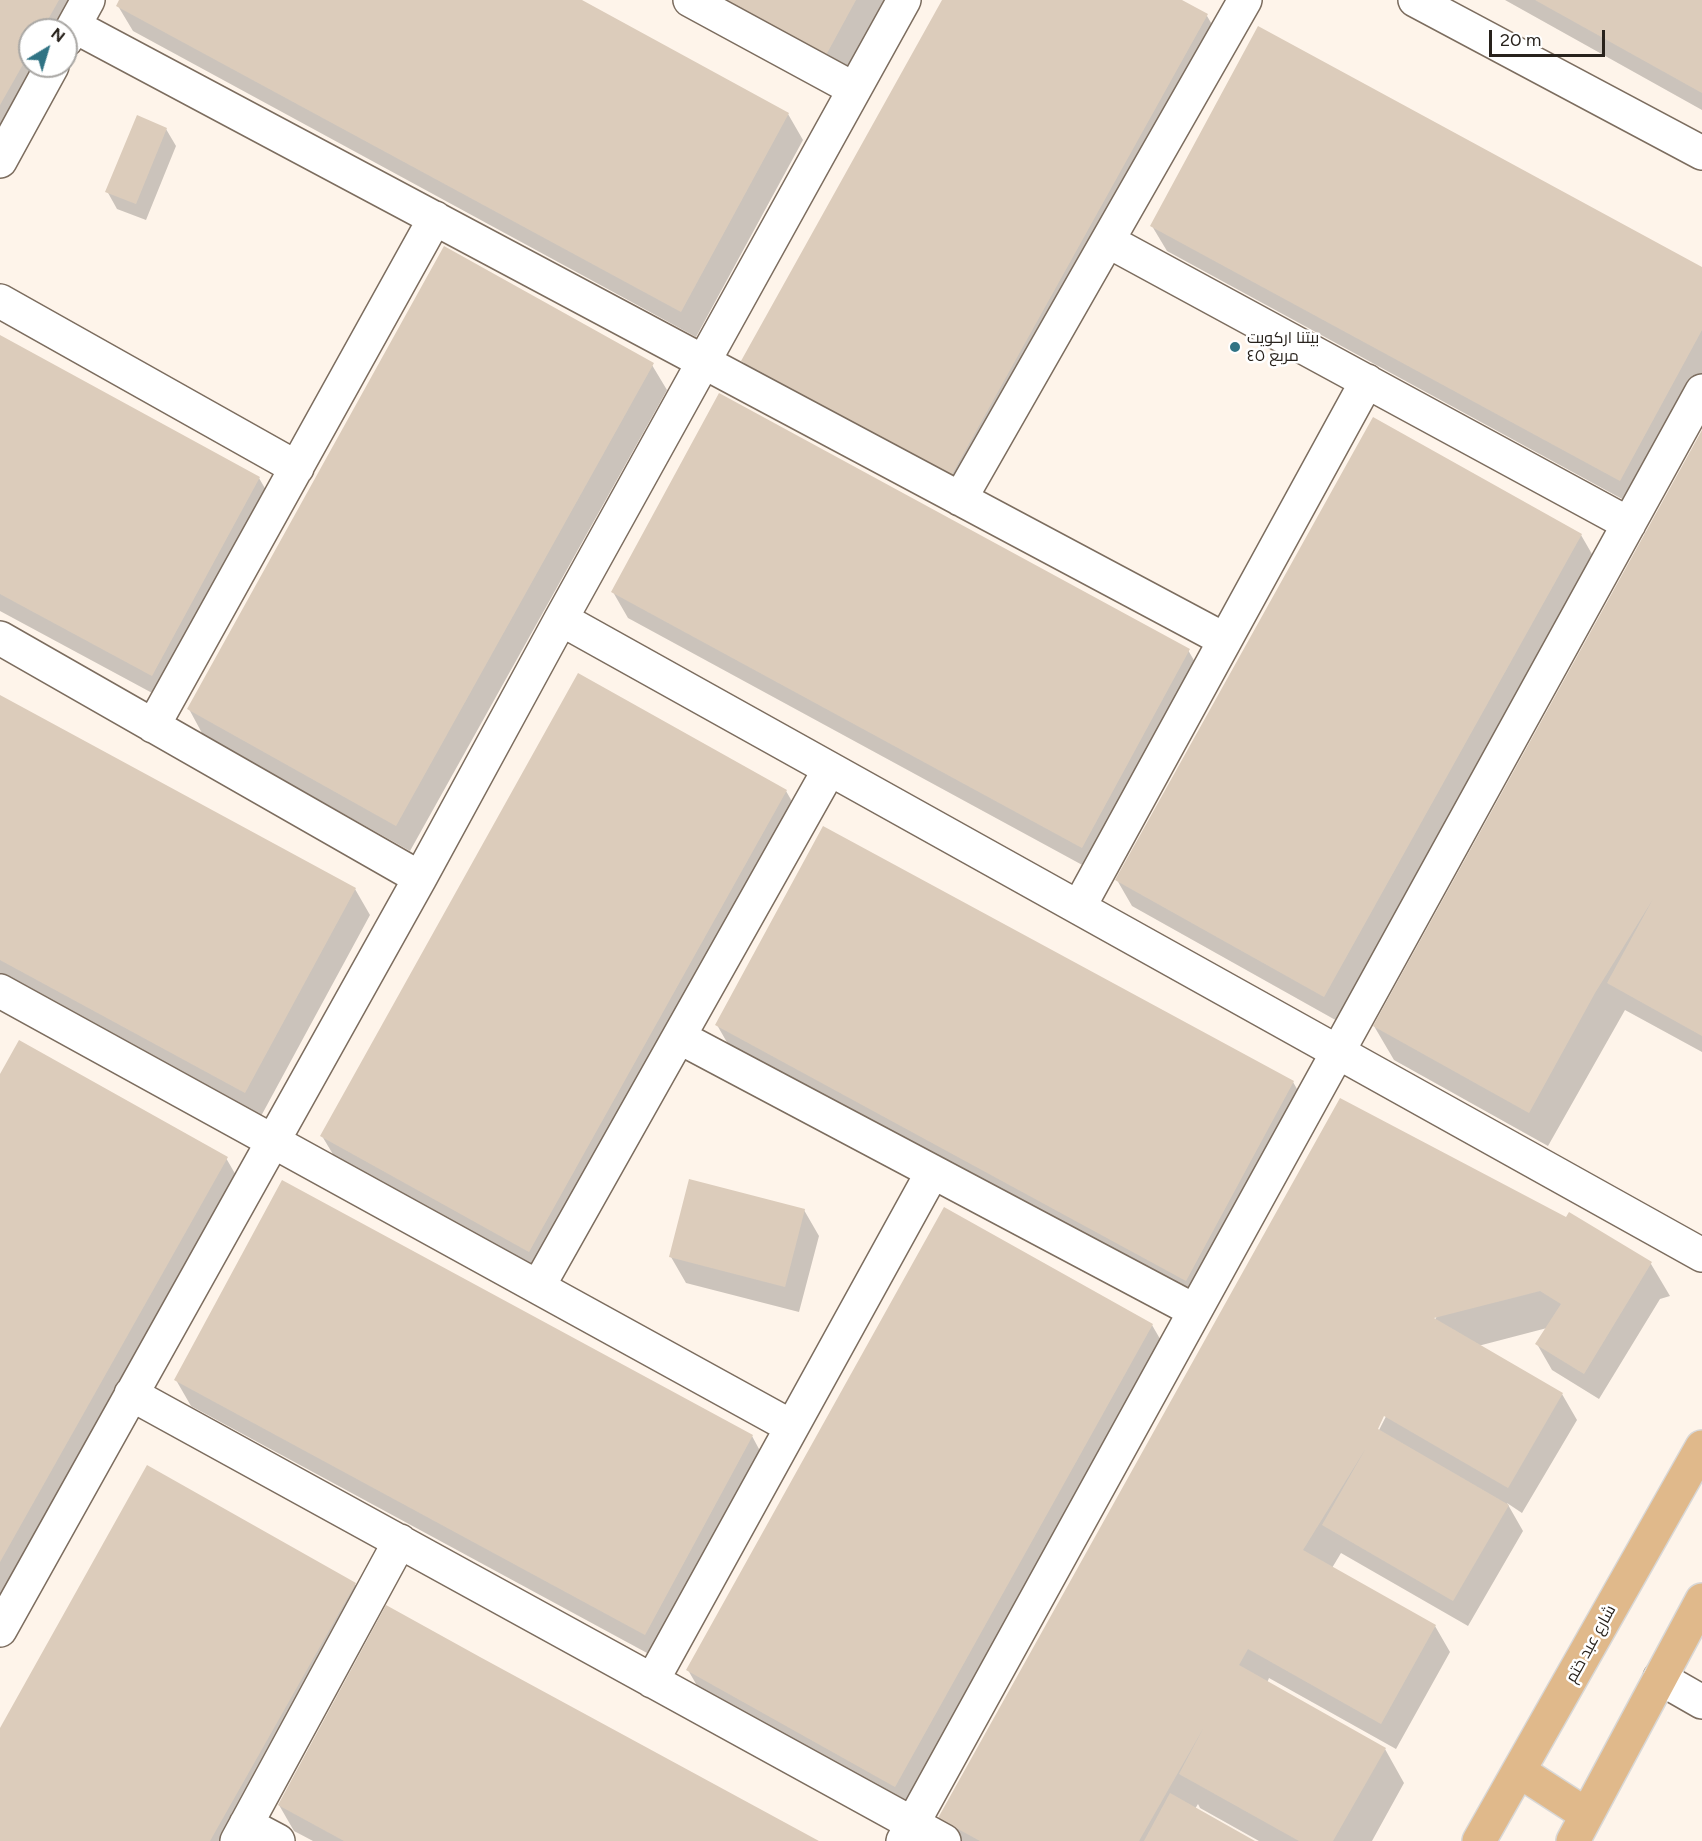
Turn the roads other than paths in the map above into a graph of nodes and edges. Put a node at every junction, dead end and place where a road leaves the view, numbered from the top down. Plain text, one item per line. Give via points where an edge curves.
1 (690, 0) edge
2 (904, 0) edge
3 (1245, 0) edge
4 (1415, 0) edge
5 (78, 23) edge
6 (45, 78) edge
7 (854, 89) junction
8 (1702, 153) edge
9 (0, 161) edge
10 (435, 218) junction
11 (1108, 241) junction
12 (0, 301) edge
13 (704, 362) junction
14 (1366, 381) junction
15 (1702, 391) edge
16 (297, 468) junction
17 (960, 499) junction
18 (1629, 524) junction
19 (561, 619) junction
20 (0, 638) edge
21 (1225, 640) junction
22 (153, 726) junction
23 (829, 770) junction
24 (420, 878) junction
25 (1078, 907) junction
26 (3, 1000) edge
27 (679, 1037) junction
28 (1338, 1052) junction
29 (272, 1141) junction
30 (932, 1173) junction
31 (1702, 1255) edge
32 (538, 1287) junction
33 (1195, 1311) junction
34 (131, 1394) junction
35 (792, 1427) junction
36 (1702, 1447) edge
37 (400, 1541) junction
38 (1702, 1600) edge
39 (0, 1630) edge
40 (1660, 1678) junction
41 (652, 1681) junction
42 (1702, 1702) edge
43 (1519, 1771) junction
44 (1580, 1828) edge
45 (908, 1832) edge
46 (241, 1833) edge
47 (278, 1841) edge
48 (944, 1841) edge
49 (1479, 1841) edge

1 - 7 street
2 - 7 street
3 - 11 street
4 - 8 street
5 - 10 street
6 - 9 street
7 - 13 street
10 - 13 street
10 - 16 street
11 - 14 street
11 - 17 street
12 - 16 street
13 - 17 street
13 - 19 street
14 - 18 street
14 - 21 street
15 - 18 street
16 - 22 street
17 - 21 street
18 - 28 street
19 - 23 street
19 - 24 street
20 - 22 street
21 - 25 street
22 - 24 street
23 - 25 street
23 - 27 street
24 - 29 street
25 - 28 street
26 - 29 street
27 - 30 street
27 - 32 street
28 - 31 street
28 - 33 street
29 - 32 street
29 - 34 street
30 - 33 street
30 - 35 street
32 - 35 street
33 - 45 street
34 - 37 street
34 - 39 street
35 - 41 street
36 - 43 main road, شارع عبد ختم
37 - 41 street
37 - 46 street
38 - 40 main road
40 - 42 street
40 - 44 main road
41 - 45 street
43 - 44 main road
43 - 49 main road, شارع عبد ختم
45 - 48 street
46 - 47 street

